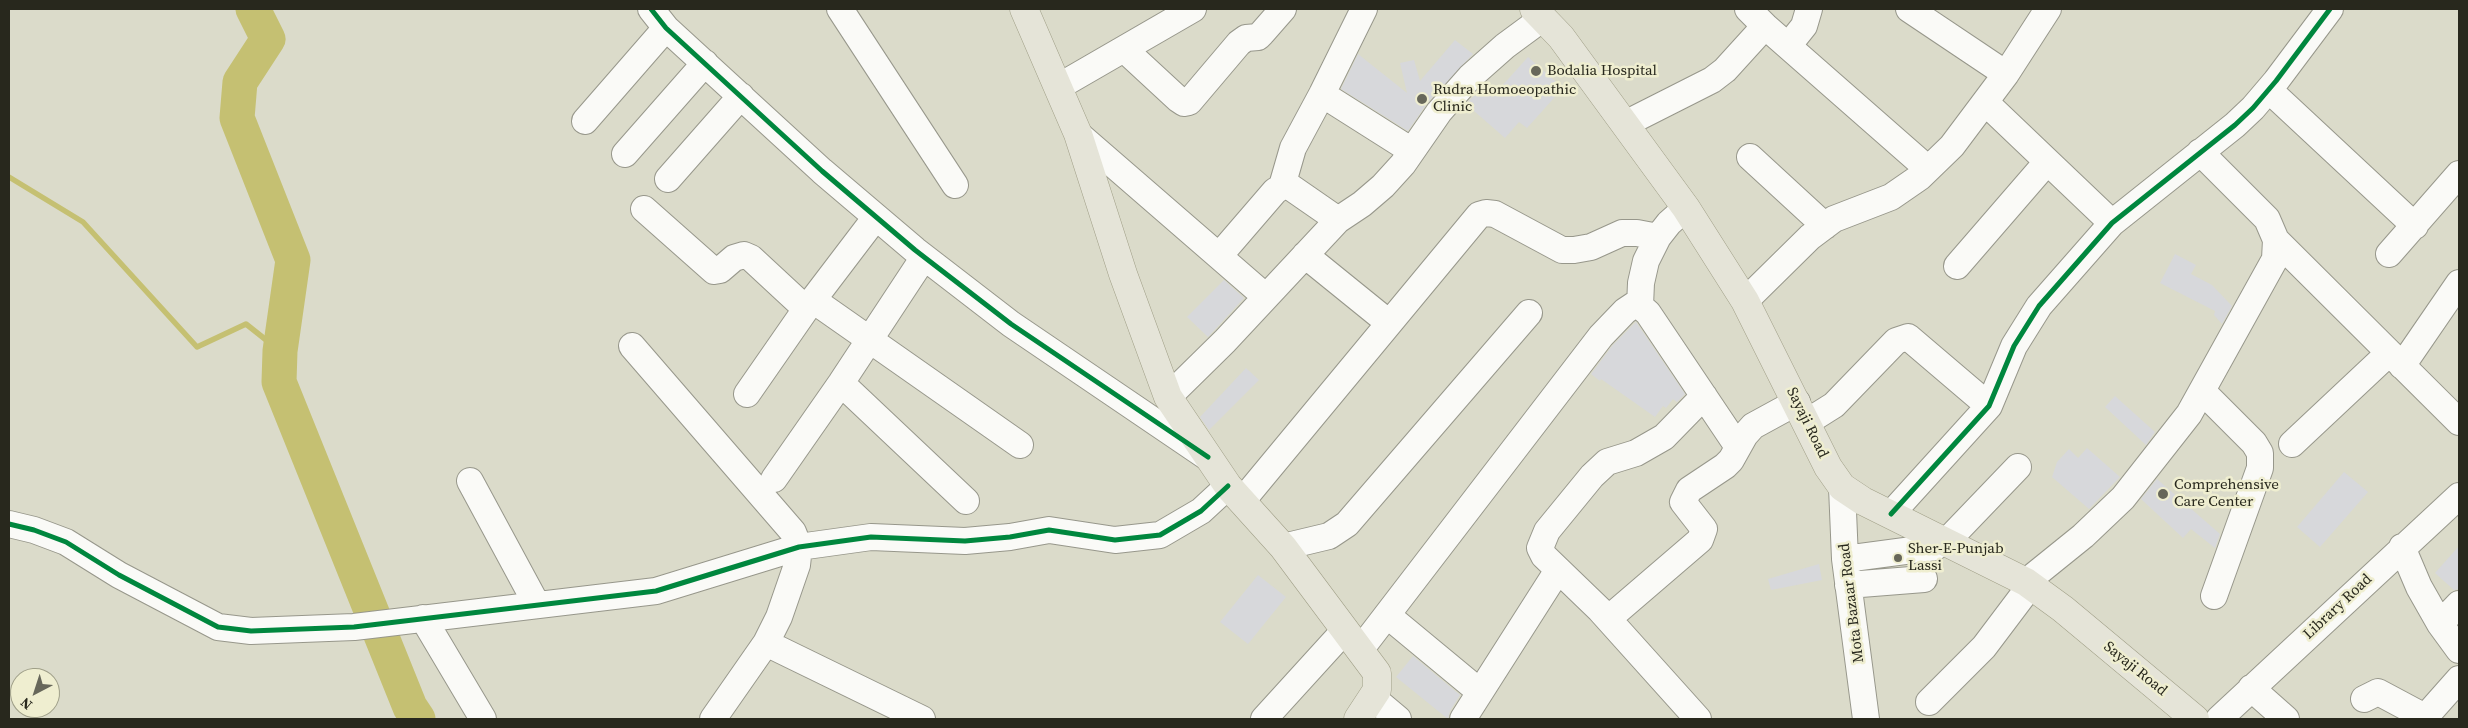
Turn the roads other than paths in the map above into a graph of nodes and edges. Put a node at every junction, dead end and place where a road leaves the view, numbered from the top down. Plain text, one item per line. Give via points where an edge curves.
1 (840, 9) edge
2 (1024, 9) edge
3 (1283, 9) edge
4 (1364, 9) edge
5 (1808, 9) edge
6 (1909, 9) edge
7 (2324, 11) edge
8 (1178, 13) edge
9 (1538, 13) edge
10 (2037, 13) edge
11 (1757, 17) edge
12 (658, 18) edge
13 (1788, 46) junction
14 (1125, 50) junction
15 (705, 64) junction
16 (2006, 74) junction
17 (1058, 87) junction
18 (2269, 90) junction
19 (1322, 94) junction
20 (741, 96) junction
21 (1985, 102) junction
22 (584, 121) dead end
23 (1625, 124) junction
24 (1078, 134) junction
25 (1412, 151) junction
26 (2200, 152) junction
27 (625, 154) dead end
28 (1750, 157) dead end
29 (2047, 162) junction
30 (1928, 169) junction
31 (2459, 174) edge
32 (668, 179) dead end
33 (955, 185) dead end
34 (1282, 186) junction
35 (2451, 201) edge
36 (1686, 208) junction
37 (644, 209) dead end
38 (876, 217) junction
39 (1338, 220) junction
40 (2112, 223) junction
41 (1825, 226) junction
42 (2415, 226) junction
43 (1658, 237) junction
44 (2276, 240) junction
45 (2389, 254) dead end
46 (1305, 255) junction
47 (1219, 256) junction
48 (924, 257) junction
49 (1957, 266) dead end
50 (2459, 284) edge
51 (1266, 297) junction
52 (1745, 301) junction
53 (809, 305) junction
54 (1640, 306) junction
55 (1529, 313) dead end
56 (1389, 323) junction
57 (869, 340) junction
58 (632, 346) dead end
59 (2396, 359) junction
60 (841, 383) junction
61 (2202, 391) junction
62 (747, 394) dead end
63 (1704, 396) junction
64 (1168, 397) junction
65 (1989, 406) junction
66 (1802, 412) junction
67 (2459, 422) edge
68 (2292, 444) dead end
69 (1020, 445) dead end
70 (1738, 447) junction
71 (1208, 457) junction
72 (2018, 468) dead end
73 (774, 479) dead end
74 (470, 481) dead end
75 (1842, 487) junction
76 (1235, 494) junction
77 (2459, 496) edge
78 (966, 501) dead end
79 (1891, 514) junction
80 (9, 524) edge
81 (1940, 543) junction
82 (799, 547) junction
83 (1283, 547) junction
84 (2402, 547) junction
85 (1845, 559) junction
86 (1558, 570) junction
87 (1848, 584) junction
88 (2028, 584) junction
89 (2214, 596) dead end
90 (2459, 604) edge
91 (537, 605) junction
92 (1387, 615) junction
93 (413, 619) junction
94 (1608, 619) junction
95 (2440, 624) junction
96 (1353, 640) junction
97 (766, 644) junction
98 (2459, 650) edge
99 (2459, 679) edge
100 (2251, 688) junction
101 (1480, 692) junction
102 (2364, 700) dead end
103 (1929, 702) dead end
104 (1365, 709) edge
105 (483, 719) edge
106 (713, 719) edge
107 (922, 719) edge
108 (1264, 719) edge
109 (1398, 719) edge
110 (1463, 719) edge
111 (1698, 719) edge
112 (1866, 719) edge
113 (2195, 719) edge
114 (2219, 719) edge
115 (2286, 719) edge

1 - 33 street
2 - 17 main road
3 - 14 street via 1258,37 1246,38 1239,43 1189,102 1178,99
4 - 19 street
5 - 13 street via 1804,26
6 - 16 street
7 - 18 street
8 - 14 street
9 - 23 main road, Sayaji Road via 1562,37
9 - 25 street via 1470,77 1439,112
10 - 16 street
11 - 13 street
11 - 23 street via 1725,70 1712,80
12 - 15 street
12 - 22 street
13 - 30 street
14 - 17 street
15 - 20 street
15 - 27 street
16 - 21 street
17 - 24 main road
18 - 26 street via 2235,125
18 - 42 street
19 - 25 street
19 - 34 street via 1293,148
20 - 32 street
20 - 38 street
21 - 29 street
21 - 30 street via 1952,146
23 - 36 main road, Sayaji Road
24 - 47 street
24 - 64 main road
25 - 39 street via 1383,186
26 - 40 street
26 - 44 street via 2267,219
28 - 41 street
29 - 40 street
29 - 49 street
30 - 41 street via 1891,197 1861,207
31 - 35 street
34 - 39 street via 1293,187
34 - 47 street
35 - 42 street
36 - 43 street
36 - 52 main road, Sayaji Road
37 - 53 street via 714,271 744,255
38 - 48 street
38 - 53 street
39 - 46 street
40 - 65 street via 2039,306 2022,331
41 - 52 street
42 - 45 street
43 - 54 street via 1646,261
43 - 56 street via 1622,233 1591,247 1562,250 1495,214 1486,213 1471,223
44 - 59 street
44 - 61 street via 2275,259
46 - 51 street
46 - 56 street
47 - 51 street
48 - 57 street
48 - 71 street via 1012,324
50 - 59 street
51 - 64 street
52 - 66 main road, Sayaji Road
53 - 57 street
53 - 62 street
54 - 63 street
54 - 92 street via 1634,305 1625,311 1601,336
55 - 83 street via 1347,524 1329,536
56 - 76 street
57 - 60 street
57 - 69 street
58 - 82 street via 793,532
59 - 67 street
59 - 68 street
60 - 73 street
60 - 78 street
61 - 88 street via 2189,414 2123,498
61 - 89 street via 2260,453 2260,468
63 - 70 street
63 - 86 street via 1664,437 1636,453 1607,462 1592,476 1542,540 1540,548 1544,556
64 - 71 main road
65 - 66 street via 1908,337 1896,341 1834,405
65 - 79 street
66 - 70 street via 1753,426
66 - 75 main road, Sayaji Road via 1828,467
70 - 94 street via 1726,466 1684,496 1685,506 1704,529 1700,540
71 - 76 main road
72 - 81 street
74 - 91 street
75 - 79 main road, Sayaji Road
75 - 85 street, Mota Bazaar Road
76 - 82 street via 1160,535 1115,540 1049,530 965,541 871,537
76 - 83 main road
77 - 84 street, Library Road
79 - 81 main road, Sayaji Road
80 - 93 street via 66,542 119,575 218,627 251,631 354,627
81 - 85 street
81 - 87 street via 1920,590
81 - 88 main road, Sayaji Road
82 - 91 street via 656,591
82 - 97 street via 788,593
83 - 96 main road
84 - 95 street
84 - 100 street, Library Road
85 - 87 street, Mota Bazaar Road
86 - 94 street
86 - 101 street
87 - 112 street, Mota Bazaar Road
88 - 103 street via 1984,647
88 - 113 main road, Sayaji Road via 2063,609
90 - 95 street
91 - 93 street
92 - 96 street
92 - 101 street
93 - 105 street
94 - 111 street
95 - 98 street
96 - 104 main road via 1377,674 1377,690
96 - 108 street
97 - 106 street
97 - 107 street
99 - 102 street via 2423,716 2378,692
100 - 114 street, Library Road
100 - 115 street
101 - 110 street
104 - 109 street

